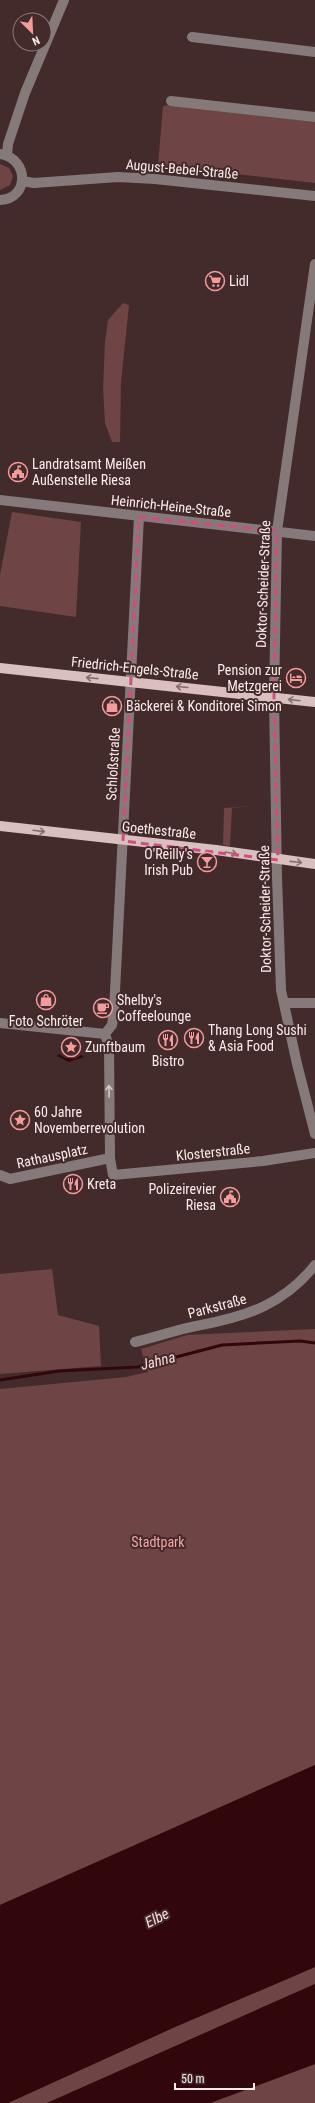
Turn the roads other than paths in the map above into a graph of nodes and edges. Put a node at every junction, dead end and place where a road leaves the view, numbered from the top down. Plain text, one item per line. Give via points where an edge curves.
1 (64, 0) edge
2 (192, 37) dead end
3 (315, 52) edge
4 (171, 101) dead end
5 (315, 117) edge
6 (4, 155) edge
7 (22, 181) junction
8 (315, 196) edge
9 (1, 202) edge
10 (315, 264) edge
11 (0, 500) edge
12 (139, 517) junction
13 (277, 531) junction
14 (315, 536) edge
15 (0, 668) edge
16 (131, 682) junction
17 (274, 697) junction
18 (315, 702) edge
19 (0, 826) edge
20 (123, 841) junction
21 (278, 860) junction
22 (315, 864) edge
23 (284, 1003) junction
24 (315, 1003) edge
25 (0, 1024) edge
26 (105, 1034) junction
27 (315, 1134) edge
28 (315, 1153) edge
29 (110, 1158) junction
30 (0, 1175) edge
31 (315, 1265) edge
32 (135, 1342) dead end

1 - 6 street via 25,93
2 - 3 street
4 - 5 street
6 - 7 street via 19,165
7 - 8 street, August-Bebel-Straße via 49,182 118,177
7 - 9 street via 16,193
10 - 13 street, Doktor-Scheider-Straße
11 - 12 street, Heinrich-Heine-Straße
12 - 13 street, Heinrich-Heine-Straße
12 - 16 street, Schloßstraße
13 - 14 street, Heinrich-Heine-Straße
13 - 17 street, Doktor-Scheider-Straße
16 -> 15 main road, Friedrich-Engels-Straße
17 -> 16 main road, Friedrich-Engels-Straße
16 - 20 street, Schloßstraße
18 -> 17 main road, Friedrich-Engels-Straße
17 - 21 street, Doktor-Scheider-Straße
19 -> 20 main road, Goethestraße
20 -> 21 main road, Goethestraße via 216,850
20 - 26 street, Schloßstraße via 114,1011 112,1025
21 -> 22 main road, Goethestraße
21 - 23 street, Doktor-Scheider-Straße via 278,932
23 - 24 street
23 - 27 street
25 - 26 street
29 -> 26 street via 109,1046
28 - 29 street, Klosterstraße via 264,1161 113,1175
29 - 30 street, Rathausplatz via 10,1179
31 - 32 street, Parkstraße via 290,1291 247,1314

